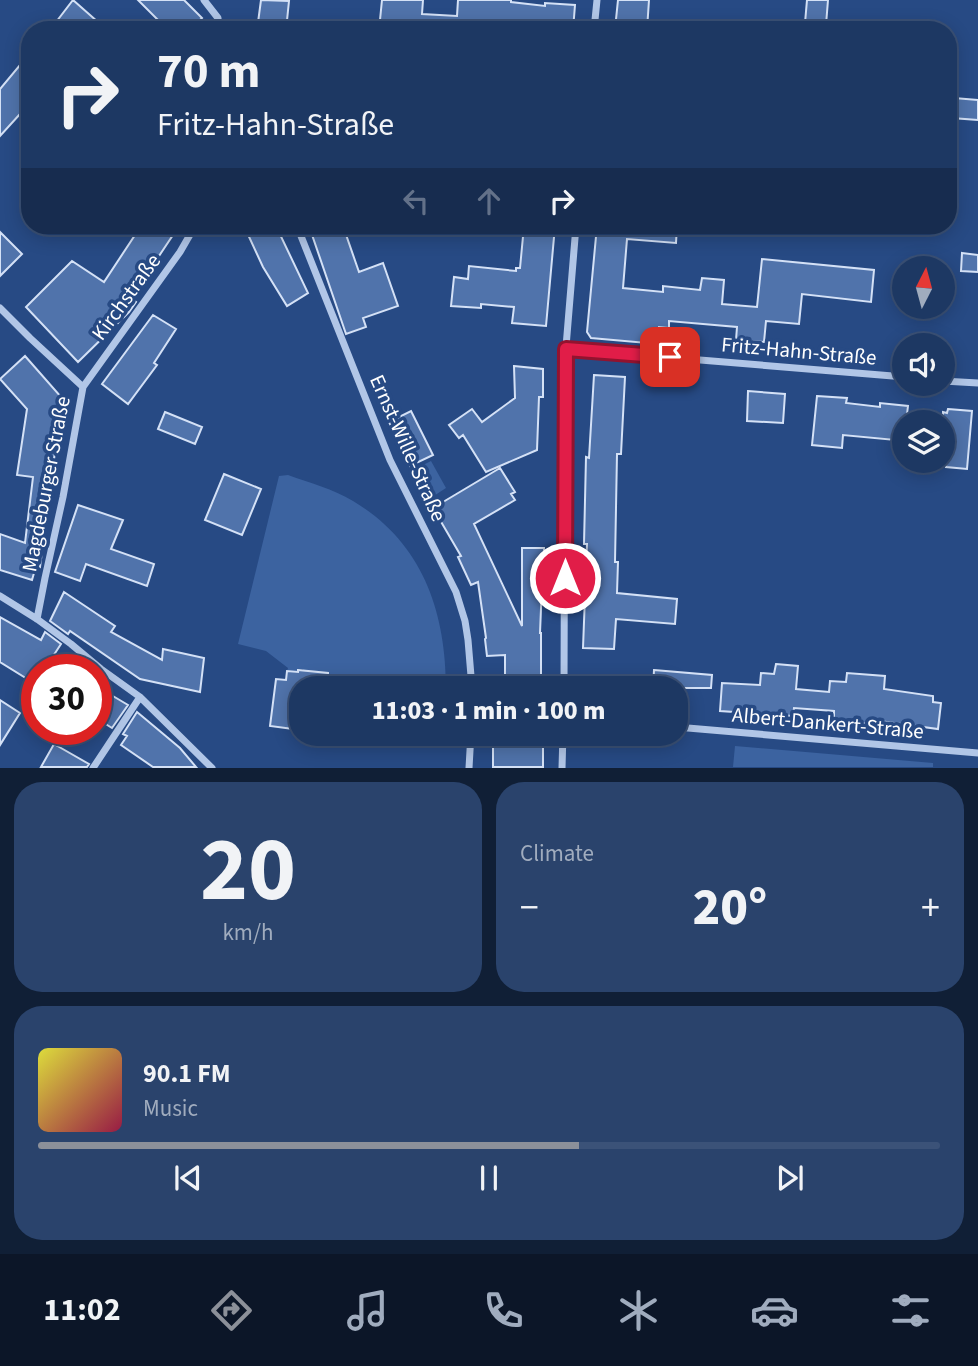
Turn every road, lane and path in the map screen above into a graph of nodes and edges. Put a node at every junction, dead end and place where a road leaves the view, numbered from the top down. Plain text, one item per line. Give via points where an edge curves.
1 (204, 0) edge
2 (597, 0) edge
3 (218, 21) edge
4 (595, 21) edge
5 (190, 235) edge
6 (301, 235) edge
7 (575, 235) edge
8 (0, 308) edge
9 (566, 349) junction
10 (892, 376) edge
11 (955, 381) edge
12 (978, 383) edge
13 (83, 387) junction
14 (0, 596) edge
15 (37, 619) junction
16 (471, 676) edge
17 (564, 676) edge
18 (140, 696) junction
19 (688, 728) edge
20 (470, 746) edge
21 (563, 746) edge
22 (978, 753) edge
23 (93, 768) edge
24 (212, 768) edge
25 (469, 768) edge
26 (562, 768) edge

1 - 3 street
2 - 4 street
5 - 13 street, Kirchstraße
6 - 16 street, Ernst-Wille-Straße via 390,460 456,592 465,621
7 - 9 street
8 - 13 street, Magdeburger Straße
9 - 10 street, Fritz-Hahn-Straße
9 - 17 street
11 - 12 street
13 - 15 street, Magdeburger Straße
14 - 15 street
15 - 18 street
18 - 23 street
18 - 24 street
19 - 22 street, Albert-Dankert-Straße
20 - 25 street
21 - 26 street

